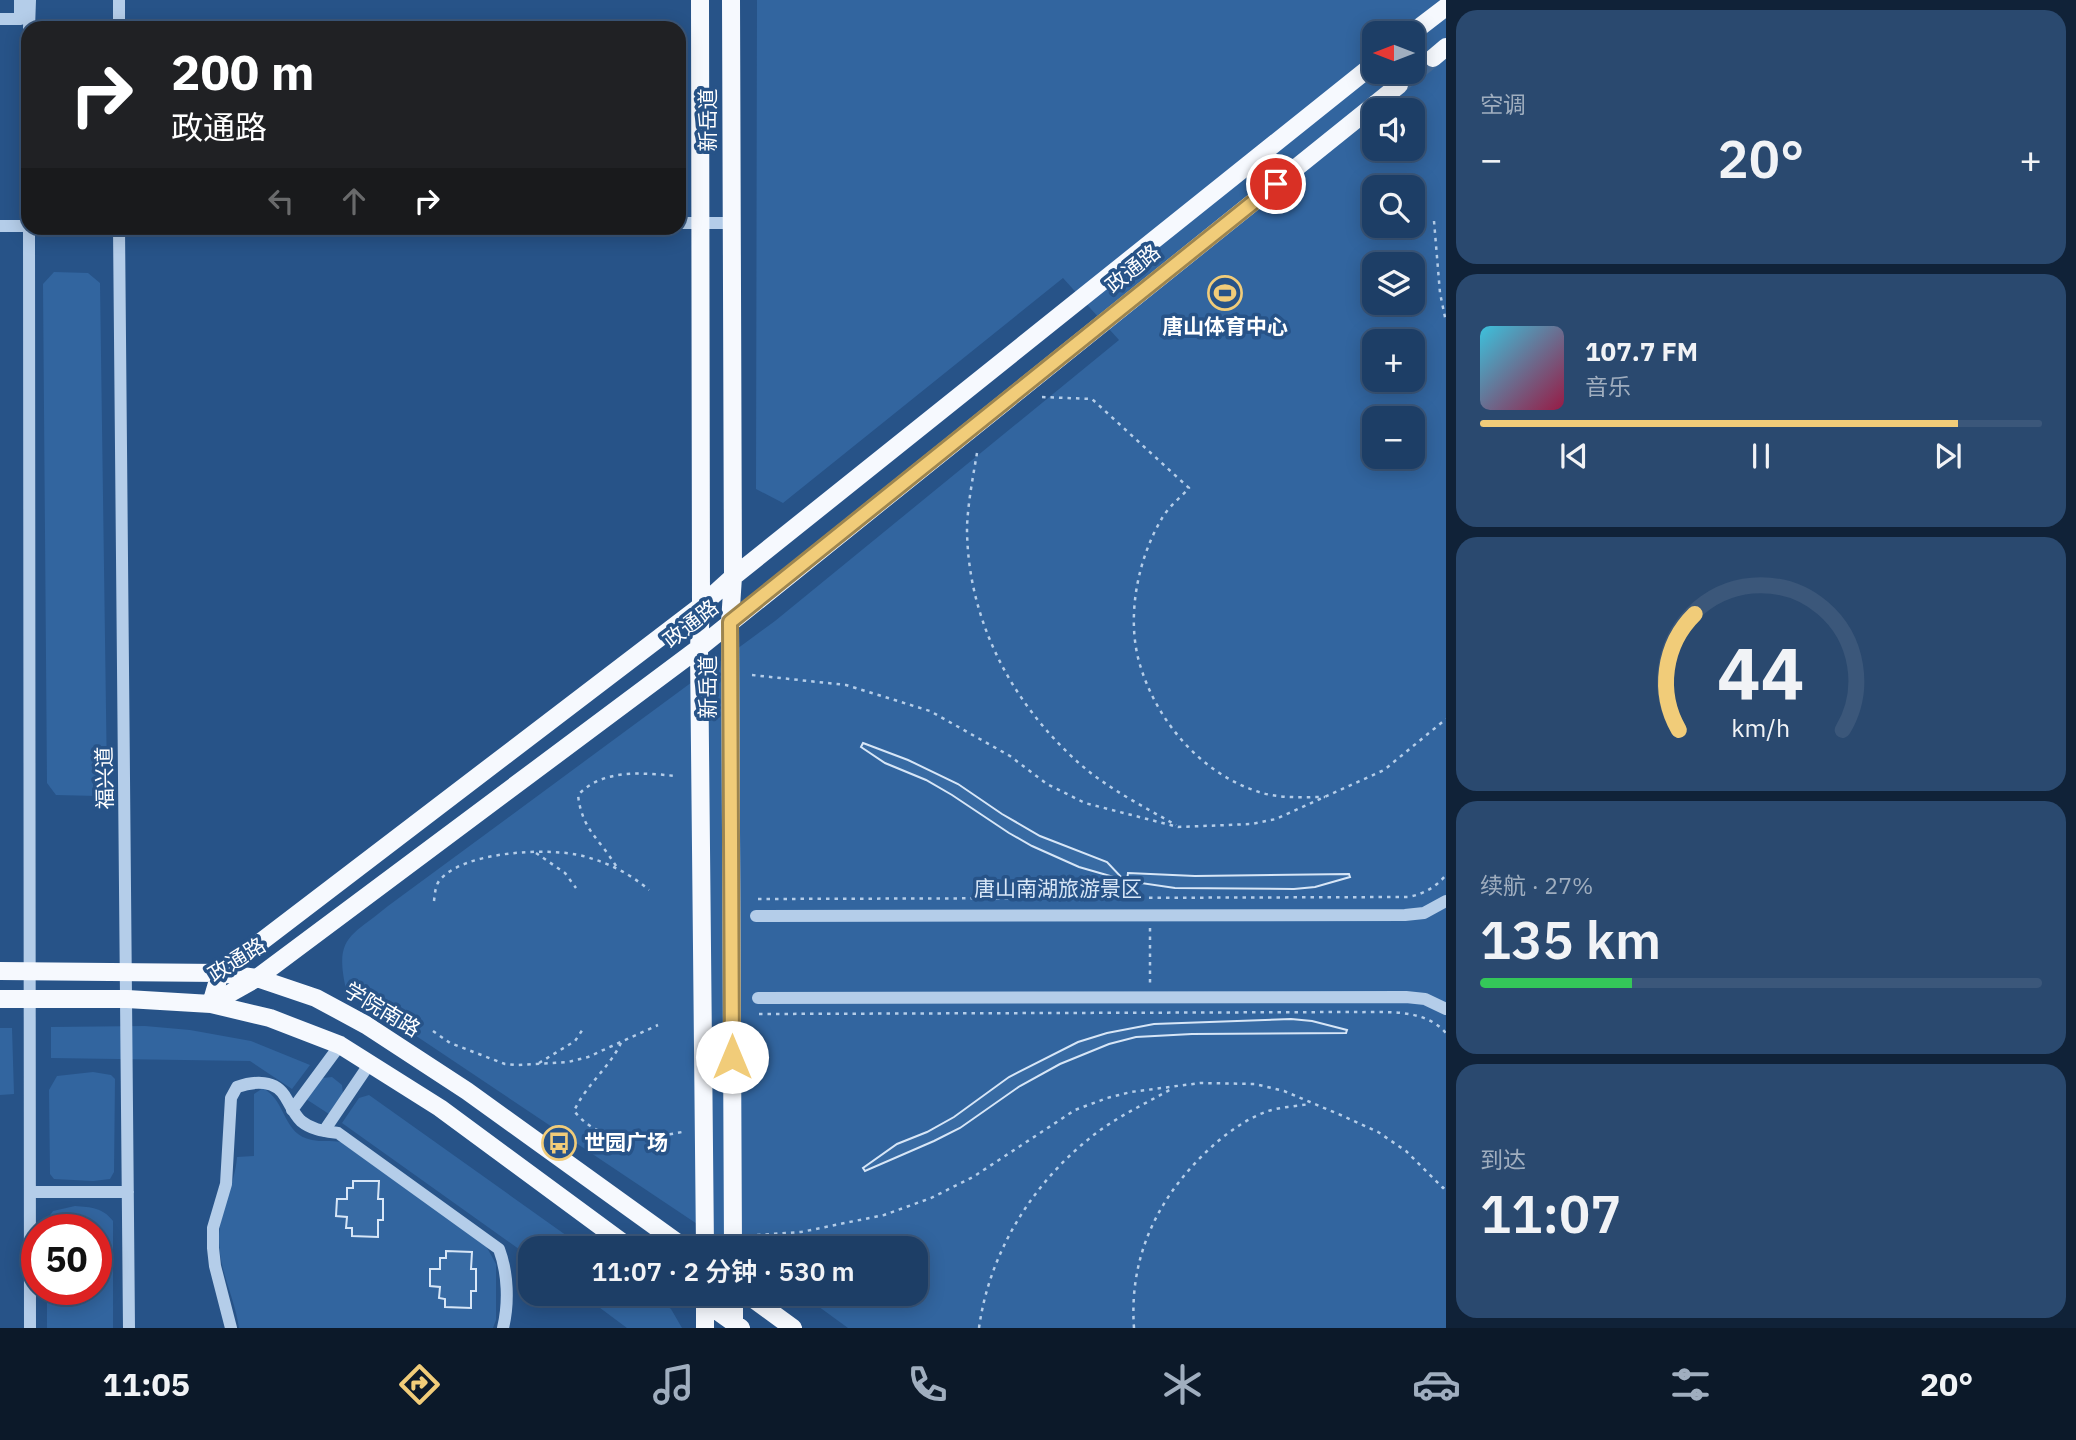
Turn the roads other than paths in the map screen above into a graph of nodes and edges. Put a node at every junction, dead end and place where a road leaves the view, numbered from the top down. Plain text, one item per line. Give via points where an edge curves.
1 (20, 0) edge
2 (30, 0) edge
3 (119, 0) edge
4 (700, 0) edge
5 (731, 0) edge
6 (1446, 8) edge
7 (0, 19) edge
8 (26, 21) edge
9 (119, 21) edge
10 (1425, 23) edge
11 (1362, 74) edge
12 (1399, 85) tunnel mouth
13 (686, 223) edge
14 (701, 223) junction
15 (732, 223) junction
16 (0, 226) edge
17 (21, 227) edge
18 (29, 235) edge
19 (119, 235) edge
20 (1046, 327) junction
21 (1071, 348) junction
22 (733, 576) junction
23 (701, 606) junction
24 (730, 622) junction
25 (699, 648) junction
26 (1446, 901) edge
27 (756, 916) dead end
28 (127, 970) junction
29 (0, 971) edge
30 (30, 971) junction
31 (219, 972) junction
32 (257, 978) junction
33 (758, 998) dead end
34 (0, 999) edge
35 (30, 999) junction
36 (127, 999) junction
37 (211, 1004) junction
38 (1446, 1009) edge
39 (340, 1045) junction
40 (370, 1063) junction
41 (292, 1110) junction
42 (324, 1131) junction
43 (30, 1192) junction
44 (128, 1192) junction
45 (615, 1236) edge
46 (668, 1236) edge
47 (705, 1236) edge
48 (733, 1236) edge
49 (702, 1306) edge
50 (712, 1306) edge
51 (735, 1306) edge
52 (763, 1306) edge
53 (737, 1326) edge
54 (30, 1328) edge
55 (129, 1328) edge
56 (231, 1328) edge
57 (503, 1328) edge
58 (705, 1328) edge
59 (793, 1328) edge

1 - 8 street
2 - 8 street
3 - 9 street
4 - 14 main road, 新岳道
5 - 15 main road, 新岳道
6 - 10 main road
7 - 8 street
11 - 20 main road, 政通路
12 - 21 main road, 政通路
13 - 14 street
14 - 15 street
14 - 23 main road, 新岳道
15 - 22 main road, 新岳道
16 - 17 street
18 - 30 street
19 - 28 street, 福兴道
20 - 21 main road
20 - 22 main road, 政通路
21 - 24 main road, 政通路
22 - 23 main road, 政通路
22 - 24 main road, 新岳道
23 - 25 main road, 新岳道
23 - 31 main road, 政通路
24 - 25 main road, 政通路
24 - 48 main road, 新岳道
25 - 32 main road, 政通路
25 - 47 main road, 新岳道
26 - 27 street via 1405,915
28 - 30 main road, 学院南路
28 - 31 main road, 学院南路
28 - 36 street, 福兴道
29 - 30 main road, 学院南路
30 - 35 street
31 - 32 main road, 学院南路
31 - 37 main road, 政通路
32 - 37 main road, 政通路
32 - 46 main road, 学院南路 via 316,998 366,1025
33 - 38 street via 1406,997 1425,999
34 - 35 main road
35 - 36 main road
35 - 43 street
36 - 37 main road
36 - 44 street, 福兴道
37 - 39 main road via 270,1018
39 - 40 main road
39 - 41 street
40 - 42 street
40 - 45 main road via 440,1108
41 - 42 street via 300,1120
41 - 56 street via 285,1094 269,1084 237,1087 231,1098 226,1184 213,1228 213,1248
42 - 57 street via 338,1133 499,1249 506,1276
43 - 44 street
43 - 54 street
44 - 55 street, 福兴道
49 - 58 main road
50 - 53 main road
51 - 53 main road
52 - 59 main road

